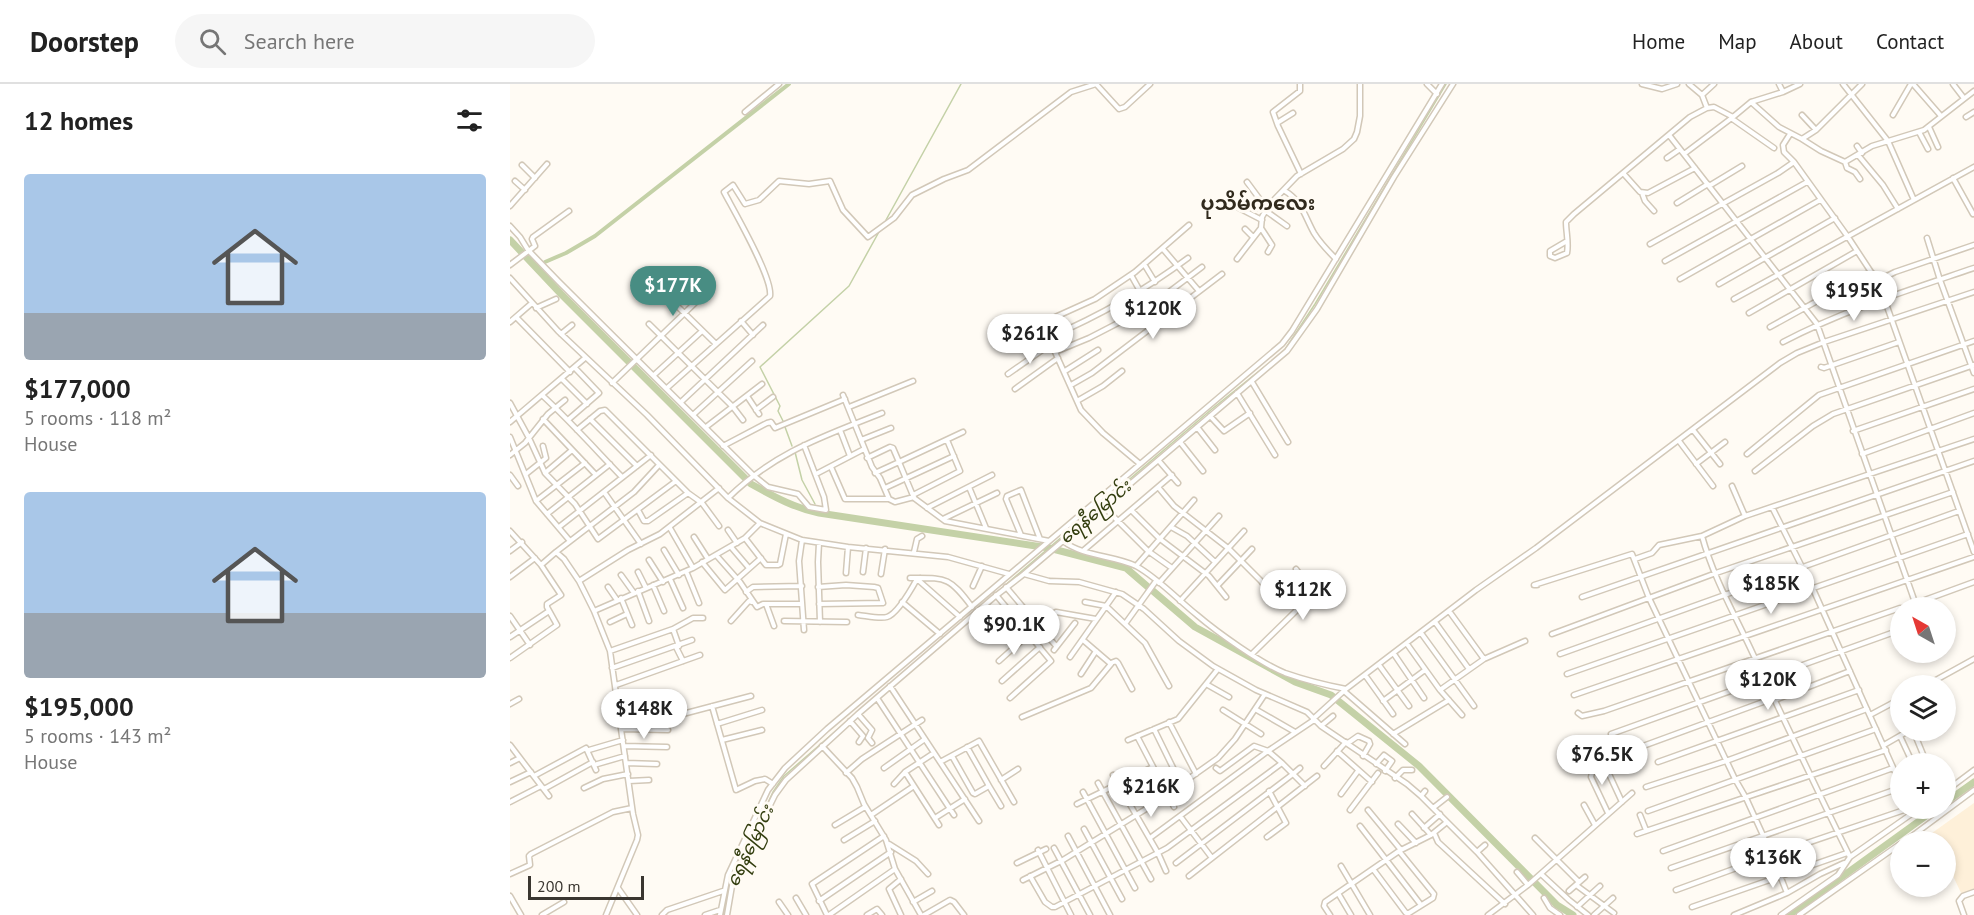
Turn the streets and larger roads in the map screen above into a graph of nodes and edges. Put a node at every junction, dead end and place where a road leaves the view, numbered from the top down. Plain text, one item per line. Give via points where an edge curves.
1 (779, 84) edge
2 (1150, 84) edge
3 (1300, 84) edge
4 (1360, 84) edge
5 (1427, 84) edge
6 (1442, 84) edge
7 (1453, 84) edge
8 (1642, 84) edge
9 (1677, 84) edge
10 (1690, 84) edge
11 (1714, 84) edge
12 (1779, 84) edge
13 (1800, 84) edge
14 (1843, 84) edge
15 (1862, 84) edge
16 (1912, 84) edge
17 (1953, 84) edge
18 (1974, 91) edge
19 (1783, 92) junction
20 (1437, 94) junction
21 (1851, 94) junction
22 (1702, 95) junction
23 (1964, 97) junction
24 (1751, 102) junction
25 (1707, 108) junction
26 (745, 112) dead end
27 (1974, 112) edge
28 (1293, 113) dead end
29 (1802, 115) dead end
30 (1893, 115) dead end
31 (1941, 116) junction
32 (1966, 117) dead end
33 (1732, 118) junction
34 (1277, 123) junction
35 (1929, 127) junction
36 (1816, 130) junction
37 (1919, 132) junction
38 (1790, 134) junction
39 (1669, 135) junction
40 (1802, 139) junction
41 (1888, 141) junction
42 (1857, 146) dead end
43 (1938, 147) dead end
44 (1773, 148) dead end
45 (1680, 149) junction
46 (1928, 149) dead end
47 (1684, 154) junction
48 (1860, 154) junction
49 (1666, 158) dead end
50 (1794, 162) junction
51 (1845, 162) junction
52 (547, 164) dead end
53 (522, 165) dead end
54 (1742, 166) dead end
55 (1974, 167) edge
56 (1695, 168) junction
57 (1623, 173) junction
58 (1301, 174) junction
59 (535, 178) junction
60 (1953, 178) junction
61 (1860, 179) dead end
62 (515, 181) dead end
63 (1246, 182) dead end
64 (1807, 182) junction
65 (1708, 185) junction
66 (525, 190) junction
67 (1285, 191) junction
68 (1642, 193) junction
69 (1275, 200) junction
70 (1820, 200) junction
71 (1914, 200) junction
72 (1677, 203) dead end
73 (1722, 203) junction
74 (1233, 205) dead end
75 (1282, 205) dead end
76 (1256, 206) dead end
77 (510, 207) edge
78 (1266, 208) junction
79 (1898, 209) junction
80 (569, 211) dead end
81 (1654, 211) dead end
82 (1973, 214) edge
83 (1835, 218) junction
84 (1262, 220) junction
85 (1735, 221) junction
86 (1189, 225) dead end
87 (510, 226) edge
88 (1287, 226) dead end
89 (1261, 228) junction
90 (1245, 229) dead end
91 (1253, 237) junction
92 (1848, 237) junction
93 (1928, 238) dead end
94 (1749, 239) junction
95 (1568, 241) junction
96 (1650, 244) dead end
97 (1974, 245) edge
98 (1163, 249) junction
99 (528, 250) junction
100 (1857, 251) junction
101 (1268, 252) dead end
102 (1764, 257) junction
103 (1188, 258) dead end
104 (1237, 259) dead end
105 (1336, 259) junction
106 (1934, 259) junction
107 (1665, 261) dead end
108 (1144, 264) junction
109 (510, 265) edge
110 (1178, 265) junction
111 (1202, 267) dead end
112 (1974, 268) edge
113 (1871, 272) junction
114 (1222, 274) dead end
115 (1131, 275) junction
116 (1776, 275) junction
117 (510, 278) edge
118 (1189, 278) junction
119 (1680, 279) dead end
120 (1940, 280) junction
121 (1877, 281) junction
122 (1155, 282) junction
123 (1719, 284) dead end
124 (686, 287) dead end
125 (1789, 290) junction
126 (1199, 291) junction
127 (1140, 292) junction
128 (1974, 292) edge
129 (1884, 298) junction
130 (556, 299) dead end
131 (1734, 299) dead end
132 (1948, 301) junction
133 (696, 302) dead end
134 (532, 303) junction
135 (1149, 307) junction
136 (536, 308) junction
137 (1803, 308) junction
138 (684, 313) junction
139 (1749, 314) dead end
140 (516, 317) junction
141 (1892, 320) junction
142 (741, 321) junction
143 (1160, 321) junction
144 (510, 322) edge
145 (649, 324) dead end
146 (1817, 324) junction
147 (572, 325) dead end
148 (763, 325) dead end
149 (1770, 327) dead end
150 (702, 330) junction
151 (561, 334) junction
152 (753, 334) junction
153 (660, 335) junction
154 (1048, 338) junction
155 (1974, 341) edge
156 (1783, 342) dead end
157 (1824, 342) junction
158 (1899, 342) junction
159 (716, 344) junction
160 (1051, 344) junction
161 (1965, 345) junction
162 (1098, 350) dead end
163 (1055, 352) junction
164 (678, 353) junction
165 (585, 358) junction
166 (637, 358) junction
167 (1058, 358) junction
168 (752, 361) dead end
169 (1907, 364) junction
170 (692, 365) junction
171 (1832, 365) junction
172 (1973, 366) edge
173 (1821, 367) dead end
174 (575, 368) junction
175 (1065, 371) junction
176 (1122, 371) dead end
177 (570, 372) junction
178 (1974, 373) edge
179 (1008, 374) dead end
180 (654, 375) junction
181 (562, 379) junction
182 (706, 379) junction
183 (913, 381) dead end
184 (1251, 382) junction
185 (612, 383) junction
186 (762, 384) dead end
187 (1071, 385) junction
188 (1915, 386) junction
189 (1840, 387) junction
190 (667, 388) junction
191 (1015, 389) dead end
192 (1974, 389) edge
193 (718, 392) junction
194 (1238, 393) junction
195 (543, 396) junction
196 (747, 396) junction
197 (773, 398) dead end
198 (565, 400) dead end
199 (1077, 400) junction
200 (681, 402) junction
201 (510, 403) edge
202 (587, 404) junction
203 (556, 407) junction
204 (733, 407) junction
205 (849, 407) junction
206 (1923, 407) junction
207 (1846, 409) junction
208 (882, 413) dead end
209 (1250, 413) junction
210 (1974, 413) edge
211 (694, 414) junction
212 (517, 416) junction
213 (1210, 416) junction
214 (543, 419) junction
215 (569, 419) junction
216 (590, 419) junction
217 (743, 420) dead end
218 (510, 422) edge
219 (855, 424) junction
220 (706, 427) junction
221 (1197, 427) junction
222 (891, 428) dead end
223 (1930, 429) junction
224 (577, 430) junction
225 (840, 430) junction
226 (1693, 430) junction
227 (1853, 431) junction
228 (963, 432) dead end
229 (510, 438) edge
230 (529, 438) junction
231 (1974, 439) edge
232 (861, 440) junction
233 (947, 440) junction
234 (1679, 441) junction
235 (1180, 442) junction
236 (1288, 442) dead end
237 (1725, 442) dead end
238 (804, 445) junction
239 (543, 446) dead end
240 (723, 446) junction
241 (864, 449) junction
242 (517, 450) junction
243 (572, 450) junction
244 (1215, 450) dead end
245 (1938, 451) junction
246 (1711, 453) junction
247 (1746, 454) dead end
248 (1862, 454) junction
249 (510, 455) edge
250 (651, 455) junction
251 (1275, 455) dead end
252 (850, 456) junction
253 (954, 456) junction
254 (867, 458) junction
255 (1159, 461) junction
256 (1974, 461) edge
257 (539, 462) junction
258 (899, 462) junction
259 (585, 463) junction
260 (610, 464) junction
261 (1140, 464) junction
262 (1696, 464) junction
263 (1720, 464) dead end
264 (659, 465) junction
265 (636, 466) junction
266 (831, 467) junction
267 (1203, 471) dead end
268 (1755, 471) dead end
269 (1945, 471) junction
270 (545, 473) junction
271 (875, 473) junction
272 (526, 474) junction
273 (816, 474) junction
274 (1870, 474) junction
275 (510, 475) edge
276 (596, 475) junction
277 (753, 475) junction
278 (992, 475) dead end
279 (1172, 475) junction
280 (622, 477) junction
281 (906, 479) junction
282 (676, 481) junction
283 (1178, 483) dead end
284 (556, 485) junction
285 (518, 486) dead end
286 (1713, 486) dead end
287 (1732, 486) dead end
288 (969, 487) junction
289 (1158, 487) junction
290 (719, 488) junction
291 (885, 488) junction
292 (604, 492) junction
293 (1953, 492) junction
294 (688, 493) junction
295 (997, 493) dead end
296 (1878, 495) junction
297 (914, 496) junction
298 (569, 497) junction
299 (728, 498) junction
300 (889, 499) junction
301 (1194, 500) dead end
302 (537, 501) junction
303 (702, 503) junction
304 (976, 504) junction
305 (614, 507) junction
306 (1104, 507) junction
307 (1772, 507) junction
308 (927, 508) junction
309 (638, 510) junction
310 (1131, 510) junction
311 (580, 511) junction
312 (1183, 512) junction
313 (1959, 512) junction
314 (547, 514) junction
315 (1219, 516) dead end
316 (1746, 516) junction
317 (1883, 516) junction
318 (943, 519) junction
319 (623, 520) junction
320 (1118, 521) junction
321 (760, 523) junction
322 (589, 526) junction
323 (719, 526) dead end
324 (559, 527) junction
325 (1171, 527) junction
326 (1782, 527) junction
327 (669, 528) junction
328 (986, 529) junction
329 (728, 530) dead end
330 (1206, 530) junction
331 (510, 531) edge
332 (1244, 531) dead end
333 (786, 534) junction
334 (1968, 534) junction
335 (1022, 535) junction
336 (922, 536) dead end
337 (1702, 536) junction
338 (1892, 536) junction
339 (694, 537) dead end
340 (745, 538) junction
341 (1040, 539) junction
342 (1160, 539) junction
343 (802, 540) junction
344 (570, 541) junction
345 (1063, 541) junction
346 (522, 542) junction
347 (1048, 542) junction
348 (737, 543) junction
349 (819, 543) junction
350 (1194, 543) junction
351 (641, 544) junction
352 (731, 547) junction
353 (848, 547) junction
354 (866, 548) junction
355 (1228, 548) junction
356 (1791, 548) junction
357 (885, 549) junction
358 (1252, 549) dead end
359 (664, 550) dead end
360 (1083, 550) junction
361 (510, 551) edge
362 (1148, 551) junction
363 (556, 552) junction
364 (914, 552) junction
365 (1974, 552) edge
366 (1707, 554) junction
367 (716, 555) junction
368 (1183, 556) junction
369 (1974, 557) edge
370 (535, 558) junction
371 (761, 558) junction
372 (1900, 558) junction
373 (708, 559) junction
374 (1635, 559) junction
375 (650, 560) dead end
376 (1240, 560) junction
377 (702, 562) junction
378 (1215, 562) junction
379 (541, 565) junction
380 (982, 566) junction
381 (1136, 566) junction
382 (693, 568) junction
383 (749, 568) junction
384 (1172, 568) junction
385 (1803, 568) junction
386 (1296, 569) dead end
387 (686, 571) junction
388 (638, 572) dead end
389 (863, 572) dead end
390 (1012, 572) junction
391 (846, 573) dead end
392 (1716, 573) junction
393 (880, 574) dead end
394 (1024, 574) junction
395 (1204, 574) junction
396 (621, 575) dead end
397 (679, 575) junction
398 (1641, 575) junction
399 (510, 577) edge
400 (1322, 577) dead end
401 (910, 578) dead end
402 (1018, 578) junction
403 (1281, 578) dead end
404 (670, 579) junction
405 (918, 579) junction
406 (1907, 580) junction
407 (579, 581) junction
408 (739, 581) junction
409 (663, 582) junction
410 (1157, 582) junction
411 (1974, 582) edge
412 (653, 585) junction
413 (1218, 585) junction
414 (1308, 585) junction
415 (1537, 585) dead end
416 (802, 586) junction
417 (973, 586) dead end
418 (608, 587) dead end
419 (818, 587) junction
420 (1006, 587) junction
421 (646, 588) junction
422 (1812, 589) junction
423 (1116, 591) junction
424 (636, 592) junction
425 (746, 592) junction
426 (1292, 593) junction
427 (996, 595) junction
428 (1726, 595) junction
429 (1226, 597) dead end
430 (1316, 597) dead end
431 (1582, 597) dead end
432 (1913, 597) edge
433 (1936, 597) edge
434 (1649, 598) junction
435 (619, 599) junction
436 (1180, 601) junction
437 (752, 602) junction
438 (902, 602) junction
439 (1085, 602) dead end
440 (699, 603) dead end
441 (766, 604) junction
442 (802, 604) junction
443 (819, 604) junction
444 (972, 606) junction
445 (1106, 606) junction
446 (1139, 606) junction
447 (683, 608) dead end
448 (1822, 609) junction
449 (549, 611) junction
450 (594, 611) junction
451 (664, 611) dead end
452 (1449, 611) junction
453 (1056, 612) dead end
454 (1890, 612) edge
455 (977, 613) junction
456 (627, 614) junction
457 (858, 615) dead end
458 (510, 616) edge
459 (960, 616) junction
460 (1735, 616) junction
461 (703, 618) dead end
462 (1097, 619) junction
463 (1660, 619) junction
464 (649, 621) dead end
465 (731, 621) dead end
466 (784, 621) dead end
467 (803, 621) junction
468 (1018, 621) junction
469 (610, 622) dead end
470 (820, 622) junction
471 (847, 622) dead end
472 (1435, 622) junction
473 (1075, 623) dead end
474 (1125, 624) junction
475 (632, 625) dead end
476 (774, 626) dead end
477 (673, 629) junction
478 (520, 630) junction
479 (804, 630) dead end
480 (1833, 632) junction
481 (1421, 633) junction
482 (940, 634) junction
483 (1029, 634) junction
484 (1552, 634) dead end
485 (1890, 634) edge
486 (1745, 636) junction
487 (510, 637) edge
488 (1083, 639) junction
489 (1670, 639) junction
490 (692, 640) dead end
491 (1525, 641) dead end
492 (1407, 644) junction
493 (530, 645) junction
494 (678, 646) junction
495 (1040, 647) junction
496 (610, 651) junction
497 (1096, 651) junction
498 (1841, 651) junction
499 (1252, 654) junction
500 (1394, 654) junction
501 (1560, 654) dead end
502 (700, 655) dead end
503 (1070, 657) dead end
504 (510, 658) edge
505 (1755, 658) junction
506 (1484, 659) junction
507 (1679, 659) junction
508 (1974, 659) edge
509 (683, 661) junction
510 (999, 661) dead end
511 (1111, 663) junction
512 (1379, 665) junction
513 (612, 668) junction
514 (1218, 669) junction
515 (1469, 669) junction
516 (1425, 670) junction
517 (1851, 671) junction
518 (1081, 674) dead end
519 (1567, 674) dead end
520 (1365, 675) junction
521 (1945, 675) edge
522 (1764, 678) junction
523 (1455, 679) junction
524 (1412, 680) junction
525 (1002, 681) dead end
526 (1689, 681) junction
527 (1206, 684) junction
528 (615, 685) junction
529 (890, 686) junction
530 (1169, 686) dead end
531 (1132, 689) dead end
532 (1345, 690) junction
533 (1398, 690) junction
534 (1440, 690) junction
535 (1859, 690) junction
536 (1265, 694) junction
537 (1575, 695) dead end
538 (751, 696) dead end
539 (1229, 697) dead end
540 (877, 698) junction
541 (1424, 698) dead end
542 (519, 699) dead end
543 (1010, 699) dead end
544 (1774, 699) junction
545 (1449, 700) junction
546 (1383, 701) junction
547 (1699, 702) junction
548 (510, 704) edge
549 (1474, 705) dead end
550 (712, 706) junction
551 (1409, 706) dead end
552 (1890, 706) edge
553 (1255, 709) junction
554 (1868, 709) junction
555 (762, 710) dead end
556 (1223, 710) dead end
557 (619, 712) junction
558 (1578, 713) dead end
559 (858, 714) junction
560 (1393, 714) dead end
561 (1462, 715) dead end
562 (1870, 715) junction
563 (1333, 716) dead end
564 (1022, 717) dead end
565 (1783, 718) junction
566 (1313, 719) junction
567 (922, 720) dead end
568 (850, 721) junction
569 (1169, 722) junction
570 (1708, 722) junction
571 (717, 724) junction
572 (915, 724) junction
573 (1245, 724) junction
574 (1321, 726) junction
575 (621, 729) junction
576 (1154, 729) junction
577 (1876, 729) junction
578 (668, 730) dead end
579 (762, 730) dead end
580 (1295, 732) junction
581 (901, 734) junction
582 (1262, 734) dead end
583 (1393, 734) junction
584 (1611, 734) dead end
585 (1137, 736) junction
586 (1792, 737) junction
587 (925, 739) junction
588 (623, 740) junction
589 (722, 740) junction
590 (1128, 740) dead end
591 (1894, 741) edge
592 (859, 742) dead end
593 (1347, 742) junction
594 (1717, 742) junction
595 (872, 743) dead end
596 (1405, 744) dead end
597 (510, 745) edge
598 (822, 746) junction
599 (624, 747) junction
600 (666, 747) dead end
601 (967, 747) junction
602 (1885, 748) junction
603 (910, 749) junction
604 (589, 750) junction
605 (1268, 751) junction
606 (1338, 751) junction
607 (934, 753) junction
608 (626, 756) junction
609 (952, 756) junction
610 (1363, 756) junction
611 (1800, 756) junction
612 (520, 758) junction
613 (1890, 759) edge
614 (1603, 761) junction
615 (1726, 761) junction
616 (940, 762) junction
617 (1658, 762) dead end
618 (510, 763) edge
619 (626, 763) junction
620 (1282, 763) junction
621 (657, 764) dead end
622 (920, 764) junction
623 (1376, 764) junction
624 (594, 766) junction
625 (1324, 766) dead end
626 (1154, 767) junction
627 (884, 768) dead end
628 (1216, 768) dead end
629 (1300, 768) dead end
630 (1018, 769) dead end
631 (1890, 769) edge
632 (1412, 770) dead end
633 (1974, 770) edge
634 (1358, 771) junction
635 (1385, 771) junction
636 (906, 772) junction
637 (846, 773) junction
638 (1378, 773) dead end
639 (532, 774) junction
640 (628, 774) junction
641 (1196, 774) junction
642 (1293, 774) junction
643 (1113, 775) dead end
644 (1317, 776) dead end
645 (1810, 776) junction
646 (1395, 778) junction
647 (649, 780) dead end
648 (1001, 780) junction
649 (1735, 780) junction
650 (629, 781) junction
651 (510, 782) edge
652 (1372, 782) junction
653 (1098, 783) dead end
654 (1956, 783) edge
655 (773, 784) junction
656 (894, 784) dead end
657 (1119, 784) junction
658 (1181, 784) junction
659 (914, 786) junction
660 (989, 786) junction
661 (1305, 786) junction
662 (1646, 787) dead end
663 (542, 788) junction
664 (584, 788) dead end
665 (1974, 790) edge
666 (1425, 791) dead end
667 (1083, 792) dead end
668 (1103, 792) junction
669 (1269, 792) junction
670 (1890, 792) edge
671 (1632, 793) dead end
672 (1167, 794) junction
673 (1341, 794) dead end
674 (1818, 794) junction
675 (549, 796) dead end
676 (1421, 796) junction
677 (1447, 797) dead end
678 (1746, 798) junction
679 (965, 799) junction
680 (1087, 799) junction
681 (510, 802) edge
682 (1014, 802) dead end
683 (1622, 802) junction
684 (1077, 804) dead end
685 (1584, 804) dead end
686 (1001, 806) dead end
687 (865, 807) junction
688 (1174, 807) dead end
689 (632, 808) junction
690 (949, 808) junction
691 (1278, 808) junction
692 (1433, 808) junction
693 (1350, 810) dead end
694 (1368, 810) dead end
695 (1648, 811) dead end
696 (1608, 813) junction
697 (1137, 814) junction
698 (1412, 814) dead end
699 (1440, 814) junction
700 (1827, 814) junction
701 (870, 815) junction
702 (954, 815) dead end
703 (1640, 815) dead end
704 (1180, 816) junction
705 (1890, 817) edge
706 (935, 818) junction
707 (1754, 818) junction
708 (1899, 819) edge
709 (875, 821) junction
710 (979, 821) dead end
711 (1447, 822) junction
712 (1121, 824) junction
713 (1398, 824) dead end
714 (835, 825) dead end
715 (939, 825) dead end
716 (1595, 825) junction
717 (1360, 826) dead end
718 (1424, 828) junction
719 (1084, 829) dead end
720 (1646, 830) junction
721 (1191, 831) junction
722 (1918, 831) edge
723 (1107, 833) junction
724 (1839, 833) junction
725 (1432, 834) junction
726 (1637, 834) dead end
727 (884, 836) junction
728 (1068, 836) dead end
729 (1763, 836) junction
730 (1267, 837) dead end
731 (1150, 838) junction
732 (1535, 838) dead end
733 (844, 840) dead end
734 (1091, 842) junction
735 (888, 843) junction
736 (1416, 843) junction
737 (1201, 844) junction
738 (1485, 845) dead end
739 (1054, 848) dead end
740 (1046, 849) dead end
741 (1400, 850) junction
742 (1038, 851) junction
743 (1076, 851) junction
744 (1663, 851) dead end
745 (1890, 851) edge
746 (891, 852) junction
747 (1477, 852) junction
748 (1158, 853) junction
749 (1772, 855) junction
750 (1849, 855) junction
751 (1212, 858) junction
752 (1387, 859) junction
753 (1557, 860) junction
754 (734, 861) junction
755 (1061, 861) junction
756 (1142, 861) junction
757 (741, 862) junction
758 (1017, 863) dead end
759 (1176, 863) dead end
760 (1845, 863) junction
761 (1341, 866) dead end
762 (1047, 868) junction
763 (1671, 868) dead end
764 (895, 869) junction
765 (1373, 869) junction
766 (1126, 870) junction
767 (1166, 871) dead end
768 (1517, 872) dead end
769 (510, 874) edge
770 (928, 874) dead end
771 (1540, 874) junction
772 (1030, 876) junction
773 (1189, 876) dead end
774 (1779, 876) junction
775 (1585, 877) dead end
776 (1111, 878) junction
777 (901, 879) junction
778 (1151, 879) dead end
779 (1023, 880) dead end
780 (1352, 884) junction
781 (1530, 884) junction
782 (1578, 884) junction
783 (1095, 886) junction
784 (1600, 886) dead end
785 (617, 887) junction
786 (1135, 888) dead end
787 (1676, 890) dead end
788 (723, 891) junction
789 (932, 891) dead end
790 (1569, 891) dead end
791 (1974, 892) edge
792 (1338, 893) junction
793 (1787, 893) junction
794 (1079, 894) junction
795 (1516, 895) junction
796 (1590, 895) junction
797 (510, 896) edge
798 (796, 898) dead end
799 (1544, 898) dead end
800 (1613, 898) dead end
801 (1122, 899) dead end
802 (819, 901) junction
803 (564, 902) dead end
804 (779, 902) dead end
805 (913, 902) junction
806 (1064, 902) junction
807 (1505, 904) junction
808 (1421, 905) junction
809 (1604, 906) junction
810 (1577, 907) junction
811 (1692, 907) dead end
812 (1497, 910) junction
813 (720, 912) edge
814 (549, 913) edge
815 (1614, 913) dead end
816 (521, 915) edge
817 (542, 915) edge
818 (606, 915) edge
819 (637, 915) edge
820 (662, 915) edge
821 (705, 915) edge
822 (727, 915) edge
823 (788, 915) edge
824 (806, 915) edge
825 (828, 915) edge
826 (867, 915) edge
827 (882, 915) edge
828 (901, 915) edge
829 (922, 915) edge
830 (964, 915) edge
831 (1071, 915) edge
832 (1090, 915) edge
833 (1110, 915) edge
834 (1330, 915) edge
835 (1351, 915) edge
836 (1370, 915) edge
837 (1488, 915) edge
838 (1503, 915) edge
839 (1533, 915) edge
840 (1560, 915) edge
841 (1588, 915) edge
842 (1594, 915) edge
843 (1734, 915) edge
844 (1781, 915) edge
845 (1799, 915) edge
846 (1964, 915) edge

1 - 26 street
2 - 142 street via 1119,109 1096,84 1071,92 968,170 912,195 894,218 867,237 843,210 830,182 779,181 759,200 745,204 733,185 724,192 771,293
3 - 34 street via 1300,92 1274,112
4 - 58 street via 1360,116 1354,139
5 - 20 street
6 - 20 street
7 - 184 street via 1305,326 1287,351
8 - 9 street via 1662,89
10 - 22 street
11 - 22 street
12 - 19 street
13 - 19 street
14 - 21 street
15 - 21 street
16 - 30 street
16 - 31 street
17 - 23 street
18 - 23 street
19 - 24 street
20 - 105 street
21 - 36 street
21 - 41 street
22 - 25 street
23 - 31 street
24 - 33 street
24 - 38 street
25 - 33 street via 1717,108
25 - 39 street
27 - 32 street
28 - 34 street
29 - 36 street
31 - 35 street
33 - 44 street
33 - 47 street
34 - 58 street
35 - 37 street
35 - 43 street
36 - 40 street
37 - 41 street
37 - 46 street
38 - 40 street
38 - 50 street via 1783,148
39 - 45 street
39 - 57 street
40 - 51 street
41 - 48 street
41 - 71 street
42 - 48 street
45 - 47 street
45 - 49 street
47 - 56 street
48 - 51 street
48 - 79 street
50 - 64 street
50 - 73 street
51 - 61 street
52 - 59 street
53 - 59 street
54 - 65 street
55 - 60 street
56 - 65 street
56 - 68 street
57 - 68 street
57 - 95 street via 1566,222
58 - 67 street
59 - 66 street
60 - 71 street
60 - 82 street
62 - 66 street
63 - 78 street
64 - 70 street
64 - 85 street
65 - 72 street
65 - 73 street
66 - 77 street
67 - 69 street
67 - 105 street via 1303,208 1317,237
68 - 81 street
69 - 75 street
69 - 78 street
70 - 83 street
70 - 94 street
71 - 79 street
73 - 85 street
73 - 96 street
74 - 84 street
76 - 78 street
78 - 84 street
78 - 88 street
79 - 92 street
80 - 99 street via 533,237 535,246
83 - 92 street
83 - 102 street
84 - 89 street
85 - 94 street
85 - 107 street
86 - 98 street
87 - 99 street
89 - 91 street
89 - 101 street via 1271,243
90 - 91 street
91 - 104 street
92 - 100 street
92 - 116 street
93 - 106 street
94 - 102 street
94 - 119 street
95 - 95 street via 1551,251 1550,256 1566,253
97 - 106 street
98 - 108 street
98 - 110 street
99 - 109 street
99 - 166 street
100 - 113 street
100 - 125 street
102 - 116 street
102 - 123 street
103 - 110 street
105 - 261 street via 1282,344
106 - 120 street
106 - 121 street
108 - 115 street
108 - 122 street
110 - 118 street
110 - 122 street
111 - 118 street
112 - 120 street
113 - 121 street
113 - 137 street
114 - 126 street
115 - 127 street
115 - 154 street via 1095,299 1043,321 1041,325
116 - 125 street
116 - 131 street
117 - 134 street
118 - 126 street
118 - 135 street
120 - 129 street
120 - 132 street
121 - 129 street
122 - 127 street
124 - 138 street via 672,300
125 - 137 street
125 - 139 street
126 - 143 street
127 - 135 street
127 - 154 street
128 - 132 street
129 - 141 street
129 - 146 street
130 - 136 street
132 - 141 street
132 - 161 street
133 - 138 street
134 - 136 street
134 - 140 street
135 - 143 street
135 - 163 street
136 - 151 street
137 - 146 street
137 - 149 street
138 - 150 street
138 - 153 street
140 - 144 street
140 - 177 street
141 - 157 street
141 - 158 street
142 - 152 street
142 - 159 street
143 - 187 street
145 - 153 street
146 - 156 street
146 - 157 street
147 - 151 street
148 - 152 street
150 - 159 street
150 - 164 street
151 - 165 street
152 - 182 street
153 - 164 street
153 - 166 street
154 - 160 street
155 - 161 street
157 - 171 street
157 - 226 street via 1780,363
158 - 169 street
158 - 171 street
159 - 170 street
160 - 163 street
160 - 179 street
161 - 169 street
161 - 172 street
162 - 175 street
163 - 167 street
164 - 170 street
164 - 180 street
165 - 174 street
165 - 185 street
166 - 180 street
166 - 185 street
167 - 175 street
167 - 191 street
168 - 193 street
169 - 188 street
169 - 189 street
170 - 182 street
170 - 190 street
171 - 173 street
171 - 189 street
172 - 178 street
172 - 188 street
174 - 177 street
174 - 202 street via 599,393
175 - 187 street
176 - 199 street
177 - 181 street
180 - 190 street
181 - 195 street
181 - 202 street
182 - 193 street
182 - 200 street
183 - 205 street
184 - 194 street
184 - 236 street
185 - 290 street
186 - 196 street
187 - 199 street
188 - 206 street
188 - 207 street
189 - 207 street
189 - 247 street via 1819,395
190 - 200 street
192 - 206 street
193 - 204 street
193 - 211 street
194 - 209 street
194 - 213 street
195 - 203 street
195 - 212 street
196 - 197 street via 758,412
196 - 204 street
198 - 203 street
199 - 261 street via 1091,422
200 - 211 street
201 - 212 street
202 - 215 street
203 - 214 street
203 - 215 street
204 - 217 street
204 - 220 street
205 - 219 street
205 - 240 street via 844,397 775,428 767,423
206 - 223 street
206 - 227 street
207 - 227 street
207 - 268 street via 1813,426
208 - 219 street
209 - 213 street via 1224,431
209 - 251 street
210 - 223 street
211 - 220 street
212 - 218 street
212 - 230 street
213 - 221 street
214 - 230 street
214 - 243 street
215 - 224 street
216 - 224 street
216 - 250 street via 605,410
216 - 265 street
219 - 225 street
219 - 232 street
220 - 240 street
221 - 235 street
221 - 244 street
222 - 232 street
223 - 245 street
223 - 248 street
224 - 260 street
225 - 238 street
225 - 252 street
226 - 234 street
226 - 246 street
227 - 248 street
228 - 233 street
229 - 242 street
230 - 242 street
230 - 257 street
231 - 245 street
232 - 241 street
233 - 253 street
233 - 258 street
234 - 262 street
234 - 452 street
235 - 255 street
235 - 267 street
237 - 246 street
238 - 273 street
238 - 277 street
239 - 257 street via 547,457
240 - 277 street
241 - 252 street
241 - 254 street
242 - 249 street
242 - 272 street
243 - 259 street
243 - 270 street
245 - 269 street
245 - 274 street
246 - 262 street
246 - 263 street
248 - 274 street
250 - 264 street
250 - 265 street
252 - 266 street
253 - 281 street
253 - 297 street via 958,472
254 - 258 street via 892,447
254 - 271 street
255 - 279 street
255 - 306 street
256 - 269 street
257 - 270 street
257 - 272 street
258 - 271 street
258 - 281 street
259 - 276 street
259 - 284 street
260 - 276 street
260 - 280 street
261 - 347 street
262 - 286 street
264 - 282 street
264 - 305 street
265 - 280 street
266 - 273 street
266 - 300 street via 845,499
269 - 293 street
269 - 296 street
270 - 284 street
271 - 291 street
272 - 302 street
273 - 277 street via 826,510 809,507 798,494 768,487
274 - 296 street
274 - 307 street
275 - 285 street
276 - 298 street
277 - 299 street
278 - 288 street
279 - 283 street
279 - 289 street
280 - 292 street
281 - 291 street
281 - 297 street
282 - 294 street
282 - 309 street
284 - 298 street
284 - 302 street
287 - 316 street
288 - 304 street
288 - 308 street
289 - 310 street
289 - 312 street
290 - 299 street
290 - 303 street
291 - 300 street
292 - 305 street
292 - 311 street
293 - 313 street
293 - 317 street
294 - 303 street
294 - 309 street via 648,521
295 - 304 street
296 - 317 street
296 - 326 street
297 - 300 street via 895,502
297 - 308 street
298 - 311 street
298 - 314 street
299 - 321 street
301 - 312 street
302 - 314 street
303 - 323 street
303 - 327 street
304 - 318 street
304 - 328 street
305 - 319 street
305 - 322 street
306 - 320 street
306 - 345 street
307 - 316 street
307 - 326 street
308 - 318 street
309 - 319 street
310 - 320 street
310 - 342 street
311 - 322 street
311 - 324 street
312 - 325 street
312 - 330 street
313 - 334 street
313 - 338 street
314 - 324 street
315 - 330 street
316 - 337 street
317 - 338 street
317 - 356 street
318 - 328 street
319 - 322 street via 598,539
319 - 351 street
320 - 360 street
320 - 362 street
321 - 333 street
321 - 340 street
322 - 344 street
324 - 344 street
325 - 342 street
325 - 350 street
326 - 356 street
326 - 366 street
327 - 351 street
327 - 382 street
328 - 335 street
329 - 348 street
330 - 350 street
330 - 355 street
331 - 346 street
332 - 355 street
333 - 343 street
333 - 371 street via 779,565 767,565
334 - 365 street
334 - 372 street
335 - 341 street
335 - 341 street via 1006,498 1021,490
336 - 364 street via 917,539
337 - 366 street
337 - 374 street via 1659,545 1652,553
338 - 372 street
338 - 385 street
339 - 373 street
340 - 348 street
340 - 371 street
341 - 347 street
342 - 362 street
342 - 368 street
343 - 349 street
343 - 416 street
344 - 363 street
345 - 360 street
345 - 394 street
346 - 361 street
346 - 370 street
347 - 390 street
348 - 352 street
349 - 353 street
349 - 419 street
350 - 368 street
350 - 378 street
351 - 407 street
352 - 367 street
352 - 383 street
353 - 354 street
353 - 391 street
354 - 357 street
354 - 389 street
355 - 376 street
355 - 378 street
356 - 385 street
356 - 392 street
357 - 364 street
357 - 393 street
358 - 376 street
359 - 397 street
360 - 381 street
362 - 381 street
362 - 384 street
363 - 379 street
363 - 407 street
364 - 380 street
366 - 392 street
366 - 398 street
367 - 373 street
367 - 408 street
368 - 384 street
368 - 395 street
369 - 406 street
370 - 379 street
370 - 399 street
371 - 383 street
372 - 406 street
372 - 422 street
373 - 377 street
374 - 398 street
374 - 415 street via 1629,554
375 - 409 street
376 - 413 street
376 - 426 street via 1275,601
377 - 382 street
377 - 408 street via 724,590
378 - 395 street
379 - 449 street via 561,595 547,604
380 - 390 street
380 - 417 street
381 - 410 street
382 - 387 street
383 - 408 street
384 - 410 street
385 - 422 street
385 - 428 street
386 - 414 street
387 - 397 street
387 - 440 street
388 - 421 street
390 - 402 street
390 - 444 street
392 - 428 street
392 - 434 street
394 - 402 street
394 - 423 street
395 - 413 street
395 - 436 street
396 - 424 street
397 - 404 street
398 - 431 street
398 - 434 street
400 - 414 street
401 - 405 street
402 - 420 street
403 - 426 street
404 - 409 street
404 - 447 street
405 - 438 street
405 - 444 street via 947,580
405 - 459 street
406 - 432 street
406 - 448 street
407 - 450 street
408 - 425 street
409 - 412 street
410 - 436 street
410 - 446 street
411 - 433 street
412 - 421 street
412 - 451 street
413 - 429 street
414 - 426 street
414 - 430 street
416 - 425 street via 753,587
416 - 442 street
418 - 435 street
419 - 443 street
419 - 443 street via 874,587 883,601
420 - 427 street
420 - 473 street via 1055,648
421 - 424 street
422 - 448 street
422 - 460 street
423 - 445 street
423 - 446 street
424 - 435 street
424 - 464 street
425 - 437 street
426 - 499 street via 1300,609
427 - 455 street
427 - 468 street
428 - 460 street
428 - 463 street
434 - 463 street
434 - 484 street
435 - 450 street
435 - 456 street
436 - 499 street
437 - 441 street via 757,607
437 - 465 street
438 - 457 street via 888,617
438 - 482 street
439 - 445 street
441 - 442 street
441 - 476 street
442 - 467 street
443 - 470 street
444 - 459 street
445 - 462 street
445 - 474 street
446 - 474 street
446 - 514 street
448 - 480 street
448 - 486 street
449 - 478 street
449 - 493 street via 557,625
450 - 496 street
452 - 472 street
452 - 506 street
453 - 462 street
454 - 480 street
455 - 468 street via 998,637
455 - 529 street
456 - 469 street
456 - 475 street
458 - 478 street
459 - 482 street
460 - 486 street
460 - 489 street
461 - 477 street via 693,618
462 - 488 street
463 - 489 street
463 - 501 street
466 - 467 street
467 - 470 street
467 - 479 street
468 - 483 street
470 - 471 street
472 - 481 street
472 - 515 street
474 - 530 street via 1145,643
477 - 494 street
477 - 496 street
478 - 487 street
478 - 493 street
480 - 498 street
480 - 505 street
481 - 492 street
481 - 523 street
482 - 655 street via 797,755
483 - 495 street
483 - 510 street
485 - 498 street
486 - 505 street
486 - 507 street
488 - 497 street
488 - 503 street
489 - 507 street
489 - 519 street
490 - 494 street
491 - 506 street
492 - 500 street
492 - 516 street
493 - 504 street
494 - 509 street
494 - 513 street
495 - 525 street
495 - 543 street via 1051,661
496 - 513 street
497 - 511 street
497 - 518 street
498 - 517 street
498 - 522 street
499 - 532 street via 1282,672
500 - 512 street
500 - 524 street
502 - 509 street
505 - 522 street
505 - 526 street
506 - 515 street
507 - 526 street
507 - 537 street
508 - 521 street
509 - 528 street
511 - 531 street via 1118,663
511 - 564 street via 1091,688
512 - 520 street
512 - 533 street
513 - 528 street
514 - 527 street
514 - 536 street
515 - 523 street
516 - 524 street
516 - 534 street
517 - 535 street
517 - 544 street
520 - 532 street
520 - 546 street
522 - 544 street
522 - 547 street
523 - 534 street
523 - 549 street
524 - 533 street
524 - 541 street
526 - 547 street
526 - 558 street via 1604,711 1582,716
527 - 539 street
527 - 569 street via 1184,713
528 - 557 street
529 - 540 street
529 - 572 street
532 - 566 street
532 - 583 street
533 - 546 street
533 - 551 street
534 - 545 street
535 - 554 street
535 - 565 street
536 - 553 street
536 - 566 street via 1307,712
538 - 550 street
540 - 559 street
540 - 581 street
542 - 548 street
544 - 565 street
544 - 570 street
545 - 561 street
545 - 583 street
546 - 560 street
547 - 570 street
547 - 584 street
550 - 557 street via 679,715
550 - 571 street
552 - 562 street
553 - 573 street
553 - 580 street
554 - 562 street
554 - 586 street
555 - 571 street
556 - 573 street
557 - 575 street
559 - 568 street
559 - 595 street via 872,730 868,738
562 - 577 street
563 - 574 street
565 - 586 street
565 - 594 street
566 - 574 street
566 - 580 street
567 - 572 street
568 - 592 street via 863,736
568 - 598 street
569 - 576 street
569 - 641 street
570 - 594 street
570 - 614 street
571 - 589 street
572 - 581 street
572 - 587 street
573 - 582 street
573 - 641 street via 1224,753
574 - 593 street
575 - 578 street
575 - 588 street
576 - 585 street
576 - 658 street
577 - 602 street
577 - 611 street
579 - 589 street
580 - 605 street
581 - 603 street
581 - 637 street
583 - 596 street
585 - 590 street
585 - 626 street
586 - 611 street
586 - 615 street
587 - 603 street
587 - 607 street
588 - 599 street
588 - 604 street
589 - 655 street via 736,790 765,779
591 - 602 street
593 - 606 street
593 - 610 street
593 - 610 street via 1358,736 1370,741
594 - 615 street
594 - 617 street
597 - 612 street
598 - 637 street
598 - 757 street via 775,795
599 - 600 street
599 - 608 street
601 - 609 street
601 - 648 street via 980,741
601 - 660 street
602 - 613 street
602 - 645 street
603 - 622 street
603 - 627 street
604 - 624 street
604 - 639 street via 586,748
605 - 620 street
605 - 628 street via 1254,746 1220,771
605 - 704 street
606 - 625 street
606 - 634 street
607 - 616 street
607 - 622 street
608 - 619 street
608 - 624 street
609 - 616 street
609 - 660 street via 974,794
610 - 623 street
611 - 645 street
611 - 649 street
612 - 618 street
612 - 639 street
614 - 683 street
614 - 696 street via 1593,765 1591,777
615 - 649 street
615 - 662 street
616 - 679 street
619 - 621 street
619 - 640 street
620 - 642 street
620 - 721 street
622 - 636 street
622 - 690 street
623 - 635 street
623 - 635 street via 1382,756 1390,758
624 - 663 street
626 - 657 street
626 - 672 street
629 - 642 street
630 - 648 street
631 - 674 street
632 - 646 street via 1403,770
633 - 654 street
634 - 652 street
634 - 673 street
635 - 646 street
636 - 656 street
636 - 659 street
637 - 687 street
638 - 652 street
639 - 651 street
639 - 663 street
640 - 650 street
640 - 664 street
641 - 658 street
642 - 661 street
642 - 669 street
643 - 657 street
644 - 661 street
645 - 674 street
645 - 678 street
646 - 676 street
647 - 650 street
648 - 682 street
649 - 678 street
649 - 695 street
650 - 689 street
652 - 693 street
653 - 668 street
655 - 754 street
657 - 668 street
657 - 697 street
658 - 672 street
659 - 701 street
659 - 706 street
660 - 686 street
661 - 691 street
663 - 675 street
663 - 681 street
665 - 722 street
666 - 676 street
667 - 680 street
668 - 680 street
668 - 712 street
669 - 691 street
669 - 737 street
670 - 700 street
671 - 683 street
672 - 688 street
672 - 697 street
674 - 700 street
674 - 707 street
676 - 692 street
677 - 692 street
678 - 707 street
678 - 720 street
679 - 690 street
679 - 710 street
680 - 684 street
680 - 723 street
683 - 696 street
685 - 716 street
687 - 701 street
687 - 714 street
689 - 769 street via 613,812 531,854 530,865
689 - 785 street via 638,835
690 - 702 street
690 - 706 street
691 - 730 street via 1286,823
691 - 751 street
692 - 699 street
694 - 741 street
696 - 716 street
697 - 712 street
697 - 731 street
698 - 718 street
699 - 711 street
699 - 718 street
700 - 724 street
700 - 729 street
701 - 709 street
703 - 720 street
704 - 721 street
704 - 731 street
705 - 724 street
706 - 715 street
707 - 729 street
707 - 744 street
708 - 750 street
709 - 727 street
709 - 733 street
711 - 725 street
711 - 747 street
712 - 723 street
712 - 756 street
713 - 736 street
716 - 753 street
717 - 752 street
718 - 725 street
719 - 734 street
720 - 726 street
721 - 737 street
721 - 748 street
723 - 734 street
723 - 766 street
724 - 749 street
724 - 750 street
725 - 736 street
725 - 807 street
727 - 735 street
727 - 802 street via 812,884
728 - 743 street
729 - 749 street
729 - 763 street
731 - 748 street
732 - 753 street
734 - 743 street
734 - 776 street
735 - 746 street
735 - 770 street
736 - 741 street
737 - 751 street
737 - 759 street
738 - 747 street
739 - 755 street
740 - 742 street
741 - 752 street
741 - 808 street via 1434,894
742 - 758 street
742 - 762 street
743 - 755 street
743 - 783 street
745 - 845 street
746 - 764 street
746 - 802 street
747 - 795 street
748 - 756 street
748 - 767 street
749 - 774 street
749 - 787 street
750 - 760 street
750 - 774 street
751 - 773 street
752 - 765 street
752 - 808 street
753 - 771 street
753 - 782 street
754 - 757 street
754 - 788 street
755 - 762 street
755 - 794 street
756 - 766 street
756 - 778 street
757 - 822 street
760 - 793 street
760 - 844 street via 1838,875
761 - 780 street
762 - 772 street
762 - 806 street
764 - 777 street
764 - 825 street
765 - 780 street
765 - 808 street via 1406,913
766 - 776 street
766 - 786 street
768 - 781 street
771 - 781 street
771 - 810 street
772 - 779 street
772 - 806 street via 1048,904 1055,907
774 - 793 street
774 - 811 street
775 - 782 street
776 - 783 street
776 - 801 street
777 - 805 street
777 - 828 street via 889,889
780 - 792 street
780 - 836 street
781 - 795 street
782 - 790 street
782 - 796 street
783 - 794 street
783 - 833 street
784 - 796 street
785 - 818 street
785 - 819 street
788 - 813 street
788 - 820 street
789 - 805 street
791 - 846 street via 1959,901
792 - 834 street via 1324,903
792 - 835 street
793 - 843 street
794 - 806 street
794 - 832 street
795 - 807 street
795 - 839 street
796 - 809 street
796 - 810 street
797 - 816 street
798 - 824 street
799 - 840 street
800 - 809 street
802 - 825 street
803 - 814 street
804 - 823 street
805 - 829 street
806 - 831 street
807 - 812 street
809 - 815 street
809 - 842 street
810 - 841 street
812 - 837 street
812 - 838 street
813 - 821 street
814 - 817 street
826 - 827 street via 877,909
829 - 830 street via 950,900

